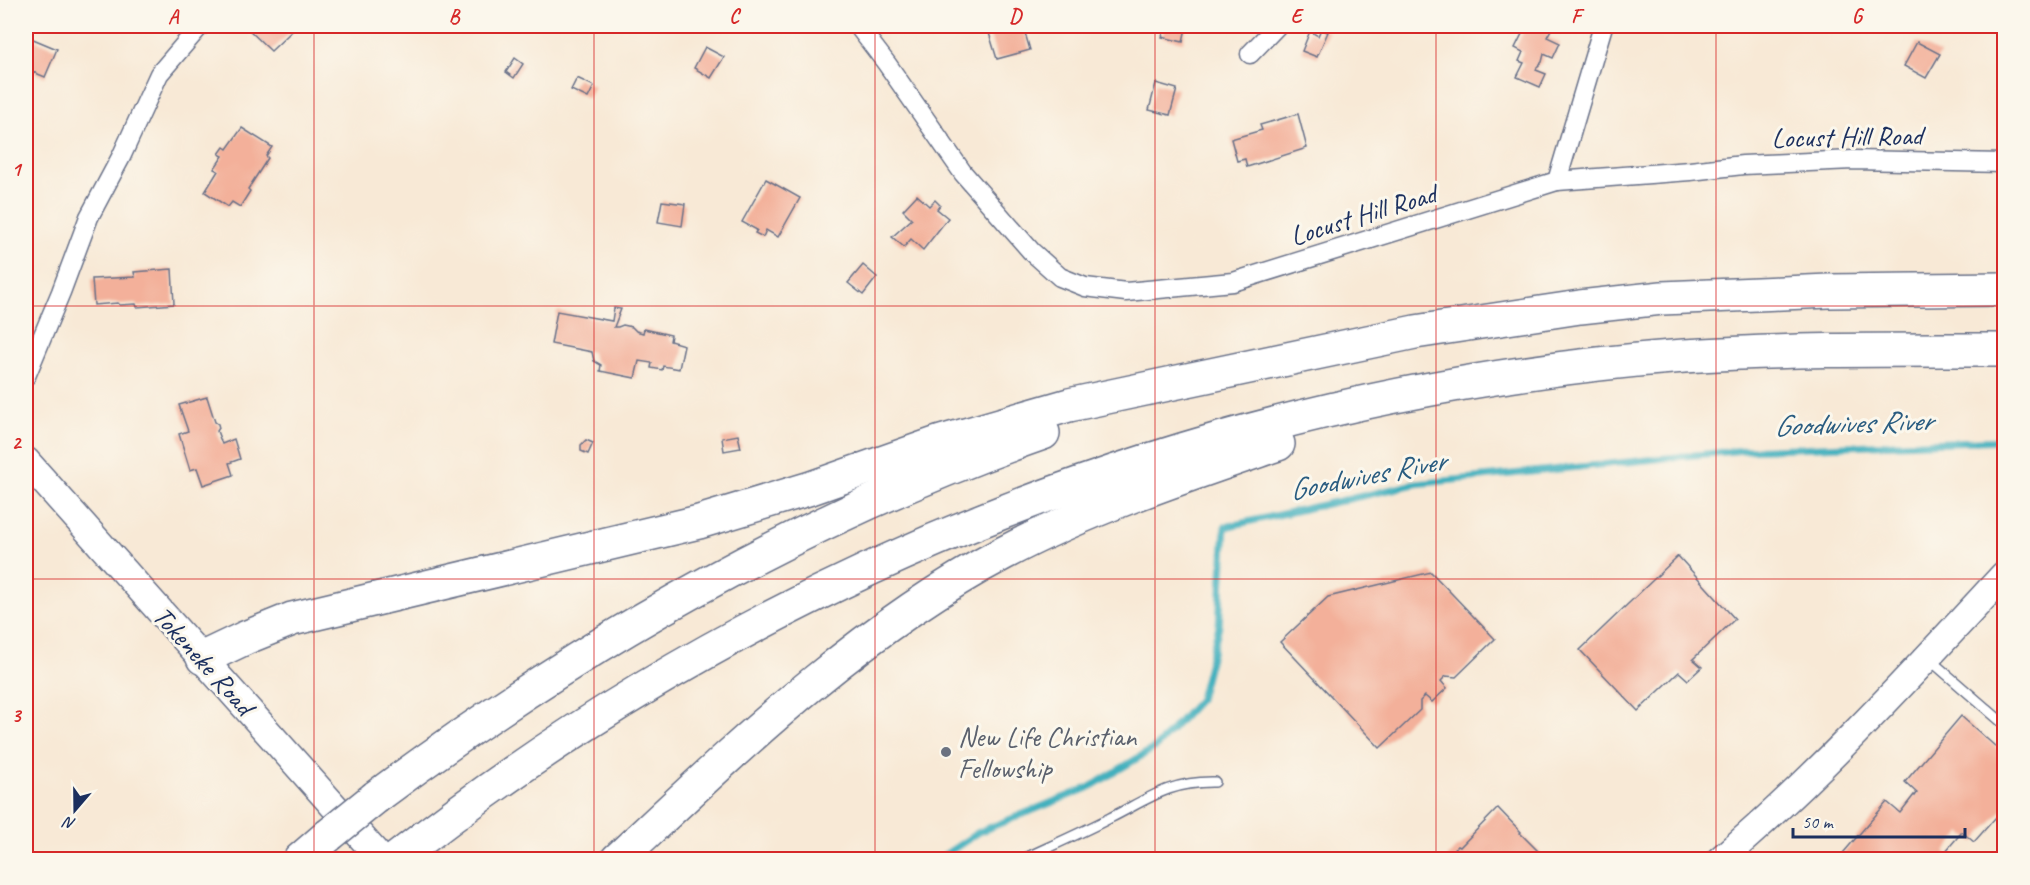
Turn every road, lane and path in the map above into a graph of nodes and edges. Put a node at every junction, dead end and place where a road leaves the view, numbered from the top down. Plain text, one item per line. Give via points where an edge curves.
1 (200, 26) edge
2 (1277, 26) edge
3 (1604, 26) edge
4 (869, 30) edge
5 (1250, 54) dead end
6 (2004, 163) edge
7 (1557, 181) junction
8 (2004, 290) edge
9 (1332, 348) junction
10 (2004, 350) edge
11 (26, 376) edge
12 (1434, 389) junction
13 (26, 461) edge
14 (2004, 575) edge
15 (1928, 657) junction
16 (203, 658) junction
17 (2004, 724) edge
18 (1215, 782) dead end
19 (405, 851) edge
20 (1721, 859) edge
21 (300, 860) edge
22 (382, 860) edge
23 (617, 860) edge
24 (1021, 860) edge

1 - 11 street via 159,74 89,218
2 - 5 street
3 - 7 street
4 - 7 street, Locust Hill Road via 963,173 1031,251 1060,277 1084,287 1126,292 1233,282
6 - 7 street, Locust Hill Road via 1853,160
8 - 9 highway via 1829,291 1662,298 1496,318
9 - 16 highway via 1006,422 709,519 292,619
9 - 21 highway, bridge via 1093,415 937,473 829,521 711,580 575,659 376,797
10 - 12 highway via 1845,350 1682,357
12 - 19 highway via 1265,426 1167,455 1030,501 877,565 731,637 658,680 518,768
12 - 23 highway via 1108,505 969,572 876,633 816,681
13 - 16 main road, Tokeneke Road
14 - 15 main road
15 - 17 lane
15 - 20 main road via 1857,731
16 - 22 main road, Tokeneke Road
18 - 24 lane via 1193,782 1146,798

